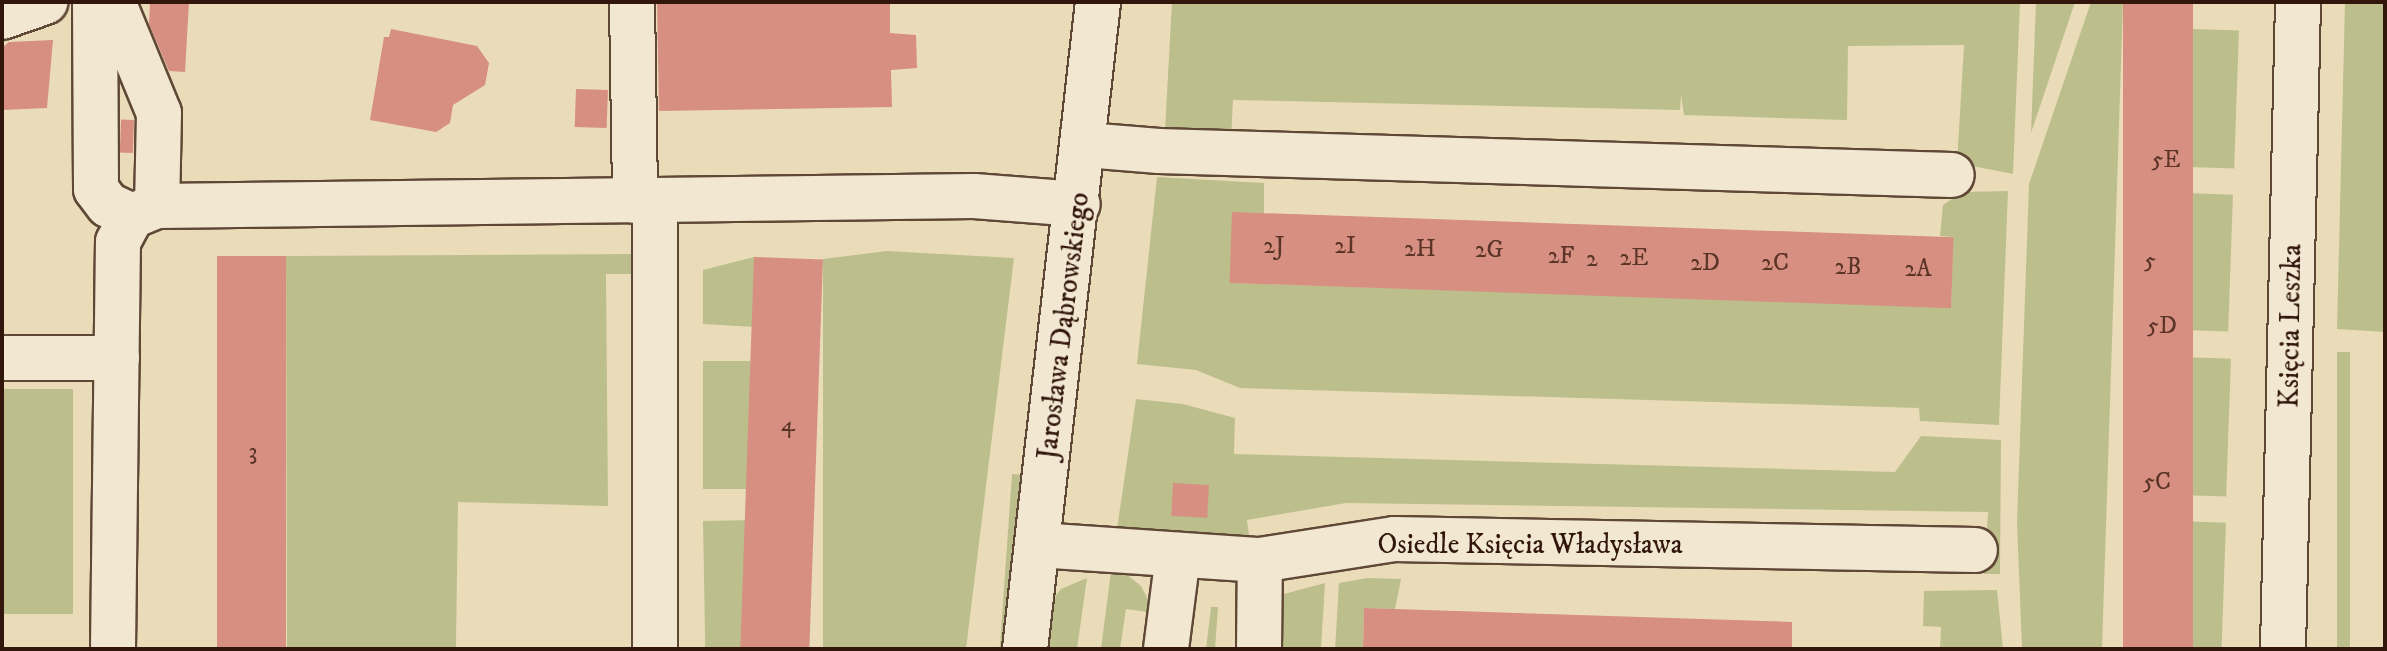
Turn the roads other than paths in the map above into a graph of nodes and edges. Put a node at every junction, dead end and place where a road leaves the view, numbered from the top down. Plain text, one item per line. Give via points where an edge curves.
1 (45, 2) edge
2 (632, 2) edge
3 (1098, 2) edge
4 (2298, 2) edge
5 (88, 3) edge
6 (2, 17) edge
7 (1086, 145) junction
8 (1952, 175) dead end
9 (645, 200) junction
10 (1078, 204) junction
11 (144, 211) junction
12 (2, 358) edge
13 (117, 358) junction
14 (1038, 545) junction
15 (1975, 550) dead end
16 (1178, 555) junction
17 (1260, 560) junction
18 (113, 649) edge
19 (655, 649) edge
20 (1025, 649) edge
21 (1166, 649) edge
22 (1259, 649) edge
23 (2283, 649) edge

1 - 6 street
2 - 9 street
3 - 7 street, Jarosława Dąbrowskiego
4 - 23 street, Księcia Leszka
5 - 11 street via 96,189 108,205
5 - 11 street via 114,4 159,113
7 - 8 street
7 - 10 street, Jarosława Dąbrowskiego
9 - 10 street via 974,196
9 - 11 street
9 - 19 street
10 - 14 street, Jarosława Dąbrowskiego
11 - 13 street via 118,242
12 - 13 street
13 - 18 street
14 - 16 street, Osiedle Księcia Władysława
14 - 20 street, Jarosława Dąbrowskiego
15 - 17 street, Osiedle Księcia Władysława via 1394,539
16 - 17 street, Osiedle Księcia Władysława
16 - 21 street
17 - 22 street

